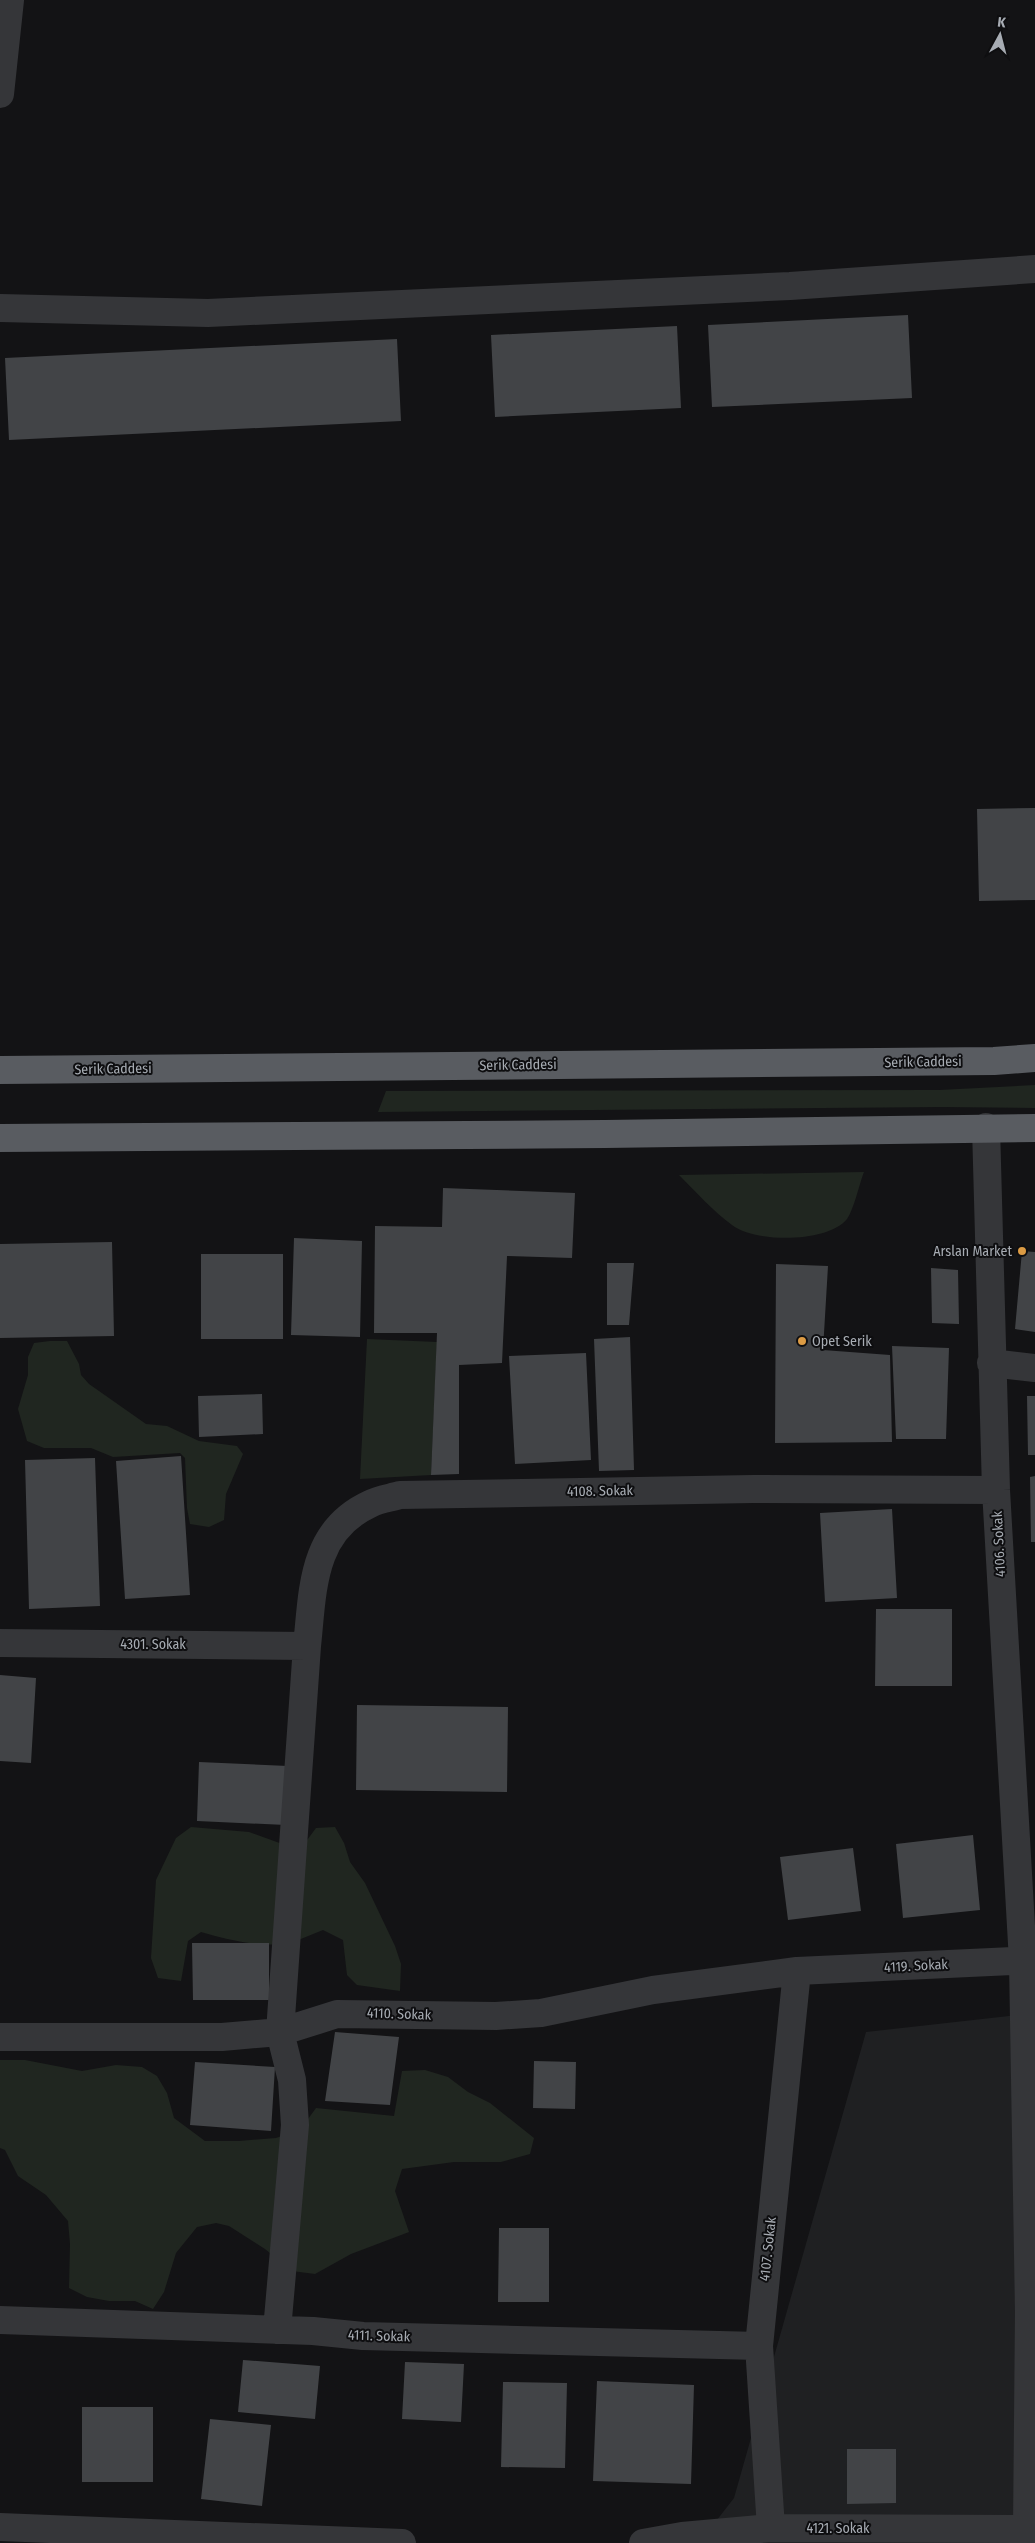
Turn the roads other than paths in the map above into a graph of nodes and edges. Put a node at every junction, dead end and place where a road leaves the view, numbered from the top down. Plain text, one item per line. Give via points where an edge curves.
1 (10, 0) edge
2 (0, 94) edge
3 (1035, 269) edge
4 (0, 308) edge
5 (1035, 1058) edge
6 (0, 1070) edge
7 (986, 1127) junction
8 (1035, 1128) edge
9 (0, 1138) edge
10 (991, 1363) junction
11 (1035, 1368) edge
12 (996, 1490) junction
13 (0, 1643) edge
14 (307, 1646) junction
15 (1029, 1960) edge
16 (797, 1971) junction
17 (280, 2032) junction
18 (0, 2037) edge
19 (0, 2320) edge
20 (277, 2330) junction
21 (759, 2346) junction
22 (0, 2527) edge
23 (771, 2528) junction
24 (1031, 2529) edge
25 (402, 2543) edge
26 (643, 2543) edge

1 - 2 street
3 - 4 street via 790,286 208,313
5 - 6 highway, Serik Caddesi
7 - 8 highway
7 - 9 highway via 605,1134
7 - 10 street, 4106. Sokak
10 - 11 street
10 - 12 street, 4106. Sokak
12 - 14 street, 4108. Sokak via 753,1489 400,1495 370,1503 332,1532 317,1573
12 - 15 street, 4106. Sokak
13 - 14 street, 4301. Sokak
14 - 17 street, 4108. Sokak
15 - 16 street, 4119. Sokak
15 - 24 street, 4106. Sokak
16 - 17 street, 4110. Sokak via 653,1990 541,2013 496,2016 337,2014
16 - 21 street, 4107. Sokak
17 - 18 street, 4110. Sokak via 222,2037
17 - 20 street, 4108. Sokak via 292,2080 295,2125
19 - 20 street, 4111. Sokak
20 - 21 street, 4111. Sokak via 363,2336
21 - 23 street, 4107. Sokak
22 - 25 street
23 - 24 street, 4121. Sokak
23 - 26 street, 4121. Sokak

